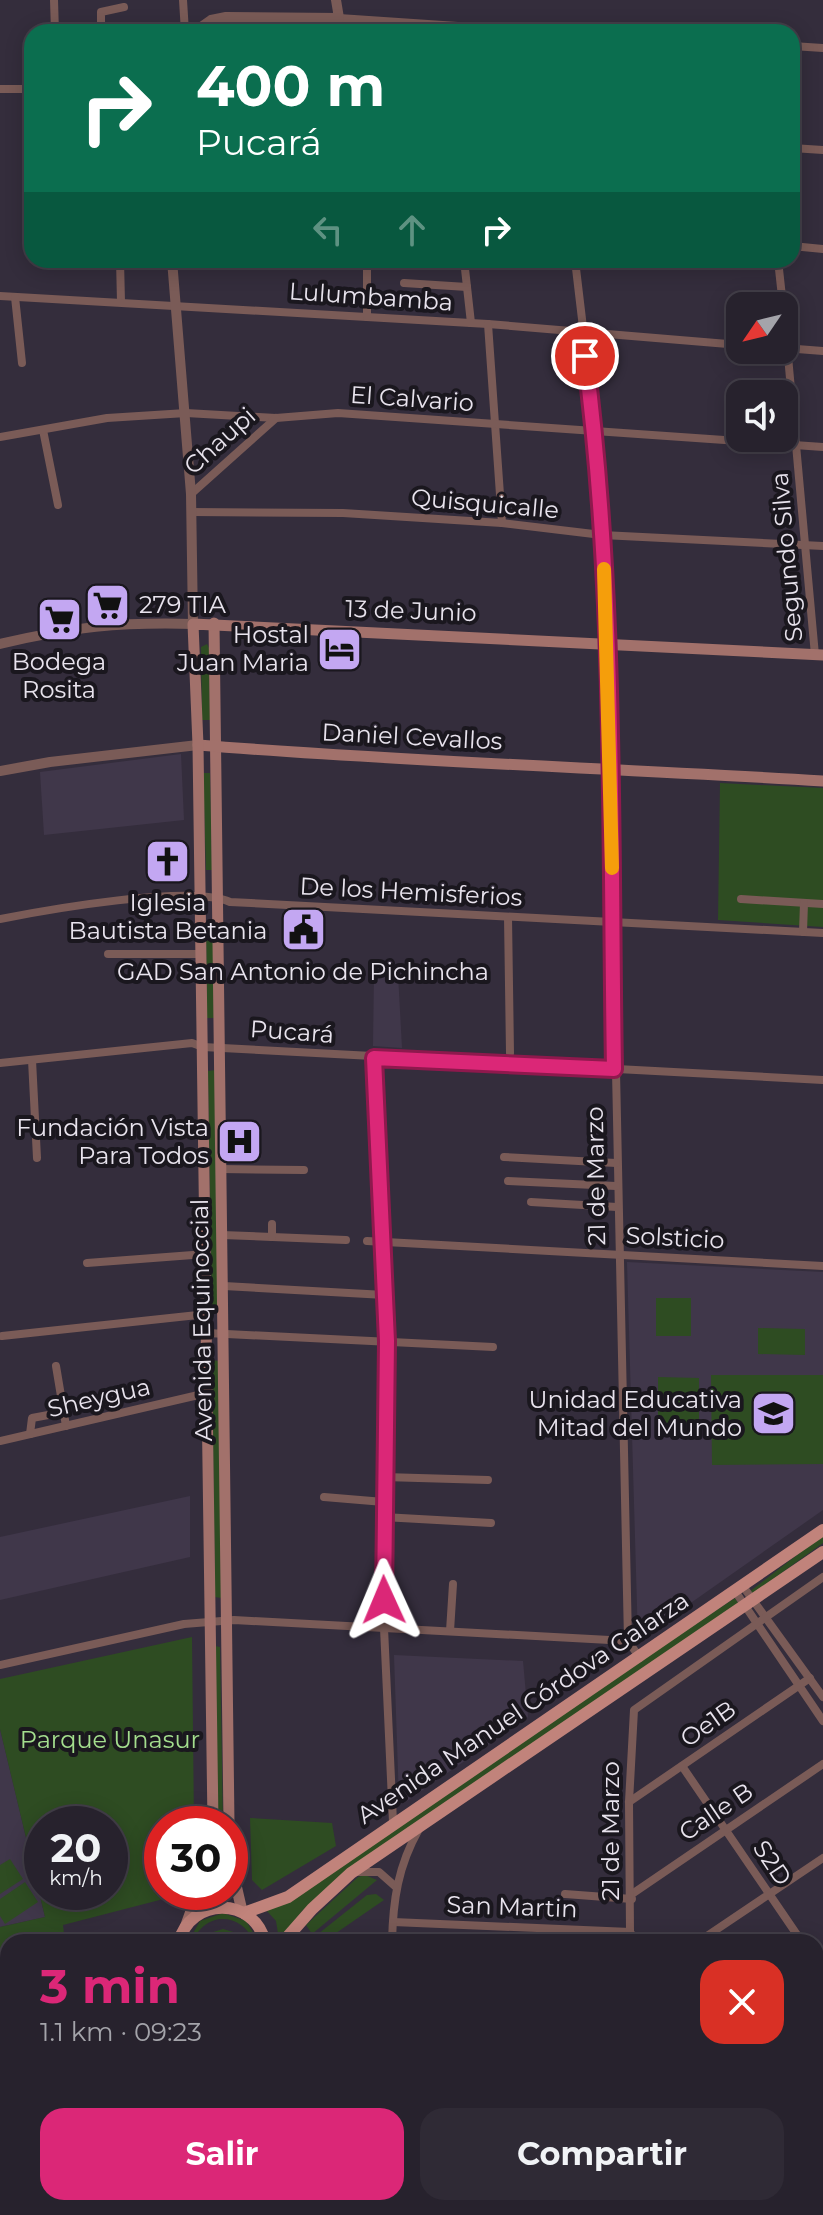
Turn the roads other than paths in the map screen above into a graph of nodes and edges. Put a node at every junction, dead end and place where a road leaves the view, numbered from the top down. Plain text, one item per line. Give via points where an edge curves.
1 (54, 0) edge
2 (183, 0) edge
3 (336, 0) edge
4 (124, 7) dead end
5 (339, 18) junction
6 (55, 24) edge
7 (101, 24) edge
8 (184, 24) edge
9 (205, 24) edge
10 (342, 24) edge
11 (427, 24) edge
12 (800, 47) edge
13 (823, 48) edge
14 (0, 89) edge
15 (24, 89) edge
16 (800, 149) edge
17 (823, 150) edge
18 (800, 247) edge
19 (823, 249) edge
20 (120, 268) edge
21 (173, 268) edge
22 (367, 268) edge
23 (465, 268) edge
24 (576, 268) edge
25 (779, 268) edge
26 (404, 283) dead end
27 (467, 287) junction
28 (781, 292) edge
29 (0, 296) edge
30 (15, 297) junction
31 (121, 302) junction
32 (175, 304) junction
33 (367, 317) junction
34 (471, 323) junction
35 (488, 324) junction
36 (582, 332) junction
37 (726, 344) edge
38 (798, 349) edge
39 (823, 351) edge
40 (22, 363) dead end
41 (186, 413) junction
42 (276, 418) junction
43 (493, 425) junction
44 (595, 429) junction
45 (43, 430) junction
46 (0, 437) edge
47 (726, 439) edge
48 (798, 445) joint
49 (823, 447) edge
50 (191, 494) junction
51 (58, 505) dead end
52 (191, 512) junction
53 (502, 523) junction
54 (602, 535) junction
55 (808, 545) junction
56 (823, 546) edge
57 (214, 623) junction
58 (193, 624) junction
59 (0, 644) edge
60 (607, 644) junction
61 (819, 655) edge
62 (198, 745) junction
63 (215, 746) junction
64 (611, 768) junction
65 (0, 771) edge
66 (823, 781) edge
67 (200, 894) junction
68 (219, 897) junction
69 (741, 899) dead end
70 (804, 903) junction
71 (823, 904) edge
72 (508, 917) junction
73 (0, 919) edge
74 (612, 921) junction
75 (803, 932) junction
76 (823, 933) edge
77 (108, 954) dead end
78 (202, 954) junction
79 (203, 1047) junction
80 (220, 1047) junction
81 (510, 1053) dead end
82 (374, 1058) junction
83 (32, 1060) junction
84 (0, 1063) edge
85 (614, 1069) junction
86 (823, 1080) edge
87 (504, 1157) dead end
88 (37, 1158) dead end
89 (616, 1163) junction
90 (220, 1169) junction
91 (304, 1170) dead end
92 (508, 1181) dead end
93 (616, 1186) junction
94 (531, 1202) dead end
95 (617, 1207) junction
96 (272, 1224) dead end
97 (222, 1235) junction
98 (272, 1237) junction
99 (346, 1240) dead end
100 (367, 1241) dead end
101 (382, 1241) junction
102 (206, 1254) junction
103 (618, 1255) junction
104 (87, 1263) dead end
105 (823, 1266) edge
106 (224, 1286) junction
107 (385, 1295) junction
108 (207, 1314) junction
109 (207, 1333) junction
110 (226, 1333) junction
111 (2, 1336) edge
112 (387, 1341) junction
113 (493, 1347) dead end
114 (56, 1366) dead end
115 (207, 1393) junction
116 (59, 1413) dead end
117 (66, 1426) junction
118 (30, 1434) junction
119 (0, 1441) edge
120 (384, 1477) junction
121 (488, 1480) dead end
122 (324, 1497) dead end
123 (384, 1502) junction
124 (383, 1517) junction
125 (491, 1523) dead end
126 (823, 1530) edge
127 (823, 1552) edge
128 (823, 1577) edge
129 (453, 1584) dead end
130 (738, 1588) junction
131 (749, 1604) junction
132 (766, 1616) junction
133 (226, 1621) junction
134 (210, 1622) junction
135 (754, 1624) junction
136 (384, 1628) junction
137 (450, 1631) junction
138 (628, 1641) junction
139 (640, 1658) junction
140 (0, 1665) edge
141 (810, 1678) junction
142 (798, 1686) junction
143 (823, 1697) edge
144 (823, 1721) edge
145 (823, 1764) edge
146 (682, 1766) junction
147 (629, 1802) junction
148 (213, 1806) edge
149 (229, 1806) edge
150 (393, 1822) junction
151 (419, 1829) junction
152 (725, 1829) junction
153 (823, 1858) edge
154 (351, 1873) junction
155 (396, 1887) junction
156 (565, 1894) dead end
157 (769, 1894) junction
158 (632, 1897) junction
159 (191, 1910) edge
160 (243, 1912) junction
161 (393, 1922) junction
162 (186, 1925) junction
163 (630, 1932) joint
164 (182, 1934) edge
165 (262, 1934) edge
166 (290, 1934) edge
167 (392, 1934) edge
168 (710, 1934) edge
169 (796, 1934) edge

1 - 6 street
2 - 8 street
3 - 5 street
4 - 7 street via 101,12
5 - 9 street via 226,17
5 - 10 street
5 - 11 street
12 - 13 street
14 - 15 street
16 - 17 street
18 - 19 street
20 - 31 street
21 - 32 street
22 - 33 street
23 - 27 street
24 - 36 street, 21 de Marzo
25 - 28 street
26 - 27 street
27 - 34 street
29 - 30 street, Lulumbamba
30 - 31 street, Lulumbamba
30 - 40 street
31 - 32 street, Lulumbamba
32 - 33 street, Lulumbamba
32 - 41 street
33 - 34 street, Lulumbamba
34 - 35 street, Lulumbamba
35 - 36 street, Lulumbamba
35 - 43 street
36 - 37 street, Lulumbamba
36 - 44 street, 21 de Marzo
38 - 39 street
41 - 42 street, El Calvario
41 - 45 street, El Calvario via 107,418
41 - 50 street
42 - 43 street, El Calvario via 338,413
42 - 50 street, Chaupi
43 - 44 street, El Calvario
43 - 53 street
44 - 47 street, El Calvario
44 - 54 street, 21 de Marzo
45 - 46 street, El Calvario
45 - 51 street
48 - 49 street, El Calvario
48 - 55 street, Segundo Silva
50 - 52 street
52 - 53 street, Quisquicalle via 343,513
52 - 58 street
53 - 54 street, Quisquicalle
54 - 55 street, Quisquicalle
54 - 60 street, 21 de Marzo
55 - 56 street, Quisquicalle
55 - 61 street, Segundo Silva
57 - 58 main road, 13 de Junio
57 - 60 main road, 13 de Junio
57 - 63 main road, Avenida Equinoccial
58 - 59 street, 13 de Junio via 66,628
58 - 62 main road, Avenida Equinoccial
60 - 61 main road, 13 de Junio
60 - 64 street, 21 de Marzo
62 - 63 main road, Daniel Cevallos
62 - 65 street, Daniel Cevallos
62 - 67 main road, Avenida Equinoccial
63 - 64 main road, Daniel Cevallos via 382,760
63 - 68 main road, Avenida Equinoccial
64 - 66 main road, Daniel Cevallos
64 - 74 street, 21 de Marzo
67 - 68 street, De los Hemisferios
67 - 73 street, De los Hemisferios via 52,908
67 - 78 main road, Avenida Equinoccial
68 - 72 street, De los Hemisferios via 230,902
68 - 80 main road, Avenida Equinoccial
69 - 70 street
70 - 71 street
70 - 75 street
72 - 74 street, De los Hemisferios
72 - 81 street
74 - 75 street, De los Hemisferios
74 - 85 street, 21 de Marzo
75 - 76 street, De los Hemisferios
77 - 78 street
78 - 79 main road, Avenida Equinoccial
79 - 80 street, Pucará
79 - 83 street, Pucará via 192,1043
79 - 102 main road, Avenida Equinoccial
80 - 82 street, Pucará
80 - 90 main road, Avenida Equinoccial
82 - 85 street, Pucará
82 - 101 street
83 - 84 street, Pucará
83 - 88 street
85 - 86 street, Pucará
85 - 89 street, 21 de Marzo
87 - 89 street
89 - 93 street, 21 de Marzo
90 - 91 street
90 - 97 main road, Avenida Equinoccial
92 - 93 street
93 - 95 street, 21 de Marzo
94 - 95 street
95 - 103 street, 21 de Marzo
96 - 98 street
97 - 98 street
97 - 106 main road, Avenida Equinoccial
98 - 99 street
100 - 101 street, Solsticio
101 - 103 street, Solsticio
101 - 107 street
102 - 104 street
102 - 108 main road, Avenida Equinoccial
103 - 105 street, Solsticio
103 - 138 street, 21 de Marzo
106 - 107 street
106 - 110 main road, Avenida Equinoccial
107 - 112 street
108 - 109 main road, Avenida Equinoccial
108 - 111 street
109 - 110 street
109 - 115 main road, Avenida Equinoccial
110 - 112 street
110 - 133 main road, Avenida Equinoccial
112 - 113 street
112 - 120 street
114 - 117 street
115 - 117 street, Sheygua
115 - 134 main road, Avenida Equinoccial
116 - 118 street via 32,1418
117 - 118 street, Sheygua
118 - 119 street, Sheygua
120 - 121 street
120 - 123 street
122 - 123 street
123 - 124 street
124 - 125 street
124 - 136 street
126 - 130 main road, Avenida Manuel Córdova Galarza
127 - 131 main road, Avenida Manuel Córdova Galarza
128 - 132 street, 21 de Marzo
129 - 137 street
130 - 131 street
130 - 139 main road, Avenida Manuel Córdova Galarza
131 - 132 street
131 - 135 street
131 - 151 main road, Avenida Manuel Córdova Galarza
132 - 135 street, 21 de Marzo
132 - 141 street
133 - 134 street
133 - 136 street
133 - 149 main road, Avenida Equinoccial
134 - 140 street
134 - 148 main road, Avenida Equinoccial
135 - 142 street
135 - 147 street, 21 de Marzo via 634,1710
136 - 137 street
136 - 150 street
137 - 138 street
138 - 139 street
139 - 150 main road, Avenida Manuel Córdova Galarza
141 - 142 street, Oe1B
141 - 143 street
142 - 144 street
142 - 146 street, Oe1B
145 - 152 street, Calle B
146 - 147 street, Oe1B
146 - 152 street, S2D
147 - 158 street, 21 de Marzo
150 - 160 main road, Avenida Manuel Córdova Galarza via 288,1897
151 - 154 main road, Avenida Manuel Córdova Galarza
151 - 155 street via 403,1857
152 - 157 street, S2D
152 - 158 street, Calle B
153 - 157 street
154 - 155 street via 379,1872
154 - 166 main road, Avenida Manuel Córdova Galarza
155 - 161 street
156 - 158 street
157 - 168 street
157 - 169 street, S2D
158 - 163 street, 21 de Marzo
159 - 162 main road
160 - 162 main road, Avenida Manuel Córdova Galarza via 210,1908
160 - 165 main road
161 - 163 street, San Martin
161 - 167 street
162 - 164 main road

